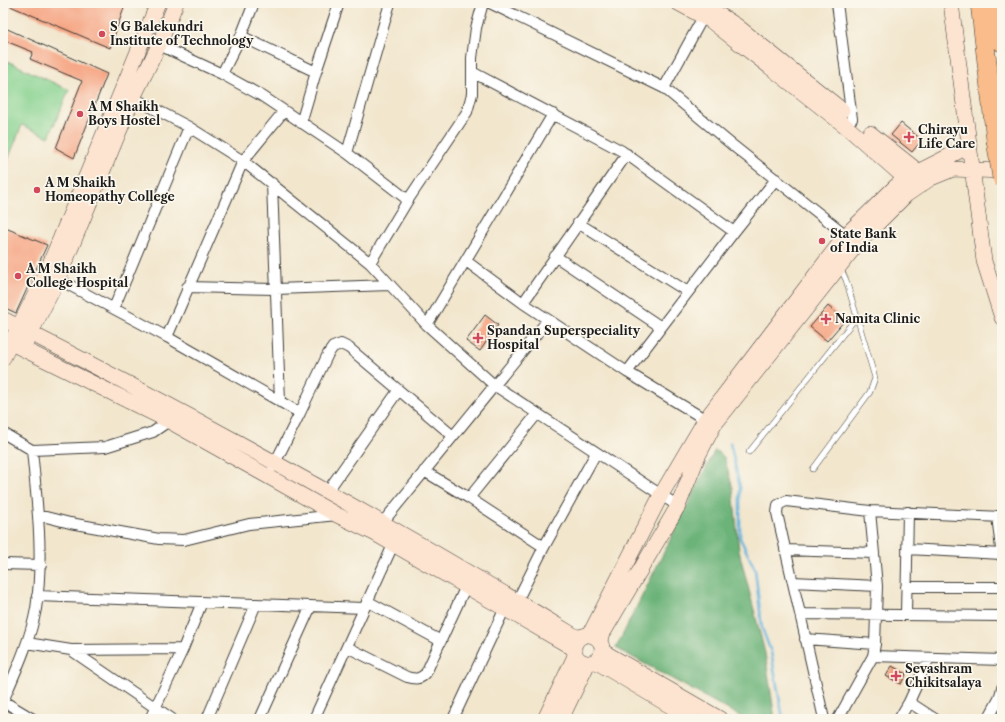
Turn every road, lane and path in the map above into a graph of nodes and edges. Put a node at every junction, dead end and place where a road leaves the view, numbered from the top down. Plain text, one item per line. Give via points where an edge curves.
1 (158, 3) edge
2 (176, 3) edge
3 (254, 3) edge
4 (339, 3) edge
5 (390, 3) edge
6 (483, 3) edge
7 (490, 3) edge
8 (678, 3) edge
9 (837, 3) edge
10 (951, 3) edge
11 (980, 3) edge
12 (997, 3) edge
13 (702, 10) edge
14 (241, 36) junction
15 (144, 38) junction
16 (1002, 42) edge
17 (159, 45) junction
18 (316, 72) junction
19 (472, 72) junction
20 (222, 74) junction
21 (664, 88) junction
22 (127, 95) junction
23 (284, 112) junction
24 (553, 114) junction
25 (852, 119) junction
26 (301, 123) junction
27 (189, 127) junction
28 (969, 146) junction
29 (347, 153) junction
30 (627, 154) junction
31 (243, 161) junction
32 (973, 171) junction
33 (1002, 171) edge
34 (1002, 178) edge
35 (776, 179) junction
36 (917, 179) junction
37 (272, 183) junction
38 (408, 200) junction
39 (578, 223) junction
40 (734, 232) junction
41 (852, 240) junction
42 (555, 256) junction
43 (466, 261) junction
44 (370, 263) junction
45 (840, 266) junction
46 (52, 276) junction
47 (390, 285) junction
48 (187, 287) junction
49 (276, 289) junction
50 (688, 292) junction
51 (523, 303) junction
52 (114, 308) junction
53 (856, 318) junction
54 (1002, 318) edge
55 (3, 319) edge
56 (548, 320) junction
57 (427, 325) junction
58 (661, 327) junction
59 (25, 330) junction
60 (167, 337) junction
61 (12, 343) edge
62 (3, 358) edge
63 (626, 372) junction
64 (494, 385) junction
65 (398, 391) junction
66 (280, 402) junction
67 (300, 414) junction
68 (537, 414) junction
69 (169, 421) junction
70 (709, 422) junction
71 (3, 433) edge
72 (453, 436) junction
73 (32, 450) junction
74 (749, 452) dead end
75 (596, 453) junction
76 (275, 462) junction
77 (813, 469) dead end
78 (424, 471) junction
79 (268, 476) junction
80 (327, 492) junction
81 (661, 495) junction
82 (469, 498) junction
83 (678, 506) junction
84 (870, 510) junction
85 (908, 512) junction
86 (38, 514) junction
87 (336, 515) junction
88 (1000, 517) edge
89 (378, 528) junction
90 (393, 545) junction
91 (544, 547) junction
92 (907, 549) junction
93 (785, 550) junction
94 (874, 552) junction
95 (1002, 555) edge
96 (3, 564) edge
97 (40, 565) junction
98 (792, 582) junction
99 (466, 586) junction
100 (877, 586) junction
101 (906, 587) junction
102 (1002, 587) edge
103 (37, 596) junction
104 (202, 602) junction
105 (256, 604) junction
106 (366, 604) junction
107 (511, 604) junction
108 (311, 606) junction
109 (800, 614) junction
110 (877, 614) junction
111 (906, 614) junction
112 (1002, 616) edge
113 (805, 639) junction
114 (441, 641) junction
115 (27, 643) junction
116 (875, 644) junction
117 (346, 647) junction
118 (183, 649) junction
119 (588, 649) junction
120 (71, 650) junction
121 (873, 656) junction
122 (929, 658) junction
123 (1002, 660) edge
124 (1002, 688) edge
125 (1000, 700) edge
126 (909, 702) junction
127 (156, 708) junction
128 (33, 719) edge
129 (150, 719) edge
130 (172, 719) edge
131 (207, 719) edge
132 (260, 719) edge
133 (314, 719) edge
134 (452, 719) edge
135 (544, 719) edge
136 (561, 719) edge
137 (692, 719) edge
138 (720, 719) edge
139 (824, 719) edge
140 (838, 719) edge
141 (899, 719) edge
142 (935, 719) edge
143 (988, 719) edge

1 - 15 street
2 - 17 street
3 - 14 street
4 - 18 street
5 - 29 street
6 - 19 street via 476,28
7 - 21 street
8 - 13 street
9 - 25 street
10 - 28 street
11 - 34 highway, bridge
12 - 16 highway
13 - 21 street
13 - 25 street via 738,26
13 - 36 street via 848,128
14 - 18 street
14 - 20 street
15 - 17 street
15 - 22 street
17 - 20 street
17 - 22 street
18 - 26 street
19 - 24 street
19 - 38 street via 472,94 467,112
20 - 23 street via 262,96
21 - 35 street
22 - 27 street
22 - 46 street
23 - 26 street
23 - 31 street
24 - 30 street
24 - 43 street
25 - 36 street via 906,162
26 - 29 street
27 - 31 street
27 - 52 street
28 - 32 street
28 - 36 street
29 - 38 street
30 - 39 street
30 - 40 street
31 - 37 street
31 - 48 street
32 - 33 street
32 - 36 street via 965,168 952,169
32 - 54 street via 984,261
35 - 40 street
35 - 41 street
36 - 41 street via 895,187
37 - 44 street
37 - 49 street
38 - 44 street
39 - 42 street
39 - 50 street
40 - 50 street
41 - 45 street
41 - 70 street
42 - 51 street
42 - 58 street
43 - 51 street
43 - 57 street
44 - 47 street
45 - 53 lane
45 - 70 street
46 - 52 street
46 - 59 street
47 - 49 street
47 - 57 street
48 - 49 street
48 - 60 street
49 - 66 street
50 - 58 street
51 - 56 street
52 - 60 street
53 - 74 lane
53 - 77 lane via 875,378 874,386
55 - 59 street
56 - 63 street
56 - 64 street
57 - 64 street
58 - 63 street
59 - 61 street
59 - 76 street
60 - 66 street
61 - 62 street
61 - 69 street
63 - 70 street
64 - 68 street
64 - 72 street
65 - 67 street via 349,348 341,344 333,347 328,354
65 - 72 street
65 - 80 street
66 - 67 street
67 - 76 street
68 - 75 street
68 - 82 street
69 - 73 street via 153,432 105,447
69 - 79 street
70 - 81 street
70 - 83 street
71 - 73 street
72 - 78 street
73 - 86 street
75 - 81 street
75 - 91 street
76 - 79 street
76 - 80 street
78 - 82 street
78 - 89 street
79 - 87 street
80 - 89 street
81 - 83 street
81 - 119 street
82 - 91 street
83 - 119 street
84 - 85 street
84 - 93 street via 786,501 778,505 777,513
84 - 94 street
85 - 88 street
85 - 92 street
86 - 87 street via 70,523 159,539 184,540 249,524
86 - 97 street
87 - 89 street
88 - 95 street
89 - 90 street
89 - 107 street
90 - 99 street
90 - 106 street
91 - 107 street
92 - 95 street
92 - 101 street
93 - 94 street
93 - 98 street
94 - 100 street
96 - 97 street
97 - 103 street
98 - 100 street
98 - 109 street
99 - 107 street
99 - 114 street
100 - 110 street
101 - 102 street
101 - 111 street
103 - 104 street
103 - 115 street
104 - 105 street
104 - 118 street
105 - 108 street
105 - 131 street
106 - 108 street
106 - 114 street
106 - 117 street
107 - 119 street
107 - 134 street
108 - 132 street
109 - 110 street
109 - 113 street
110 - 111 street
110 - 116 street
111 - 112 street
113 - 116 street
113 - 139 street
114 - 117 street via 426,673 422,678 414,679
115 - 120 street
115 - 128 street via 3,701
116 - 121 street
117 - 133 street
118 - 120 street
118 - 127 street
119 - 135 street
119 - 136 street
119 - 137 street
119 - 138 street
120 - 127 street
121 - 122 street
121 - 140 street
122 - 123 street
122 - 126 street
124 - 125 street
125 - 143 street
126 - 141 street
126 - 142 street
127 - 129 street
127 - 130 street

